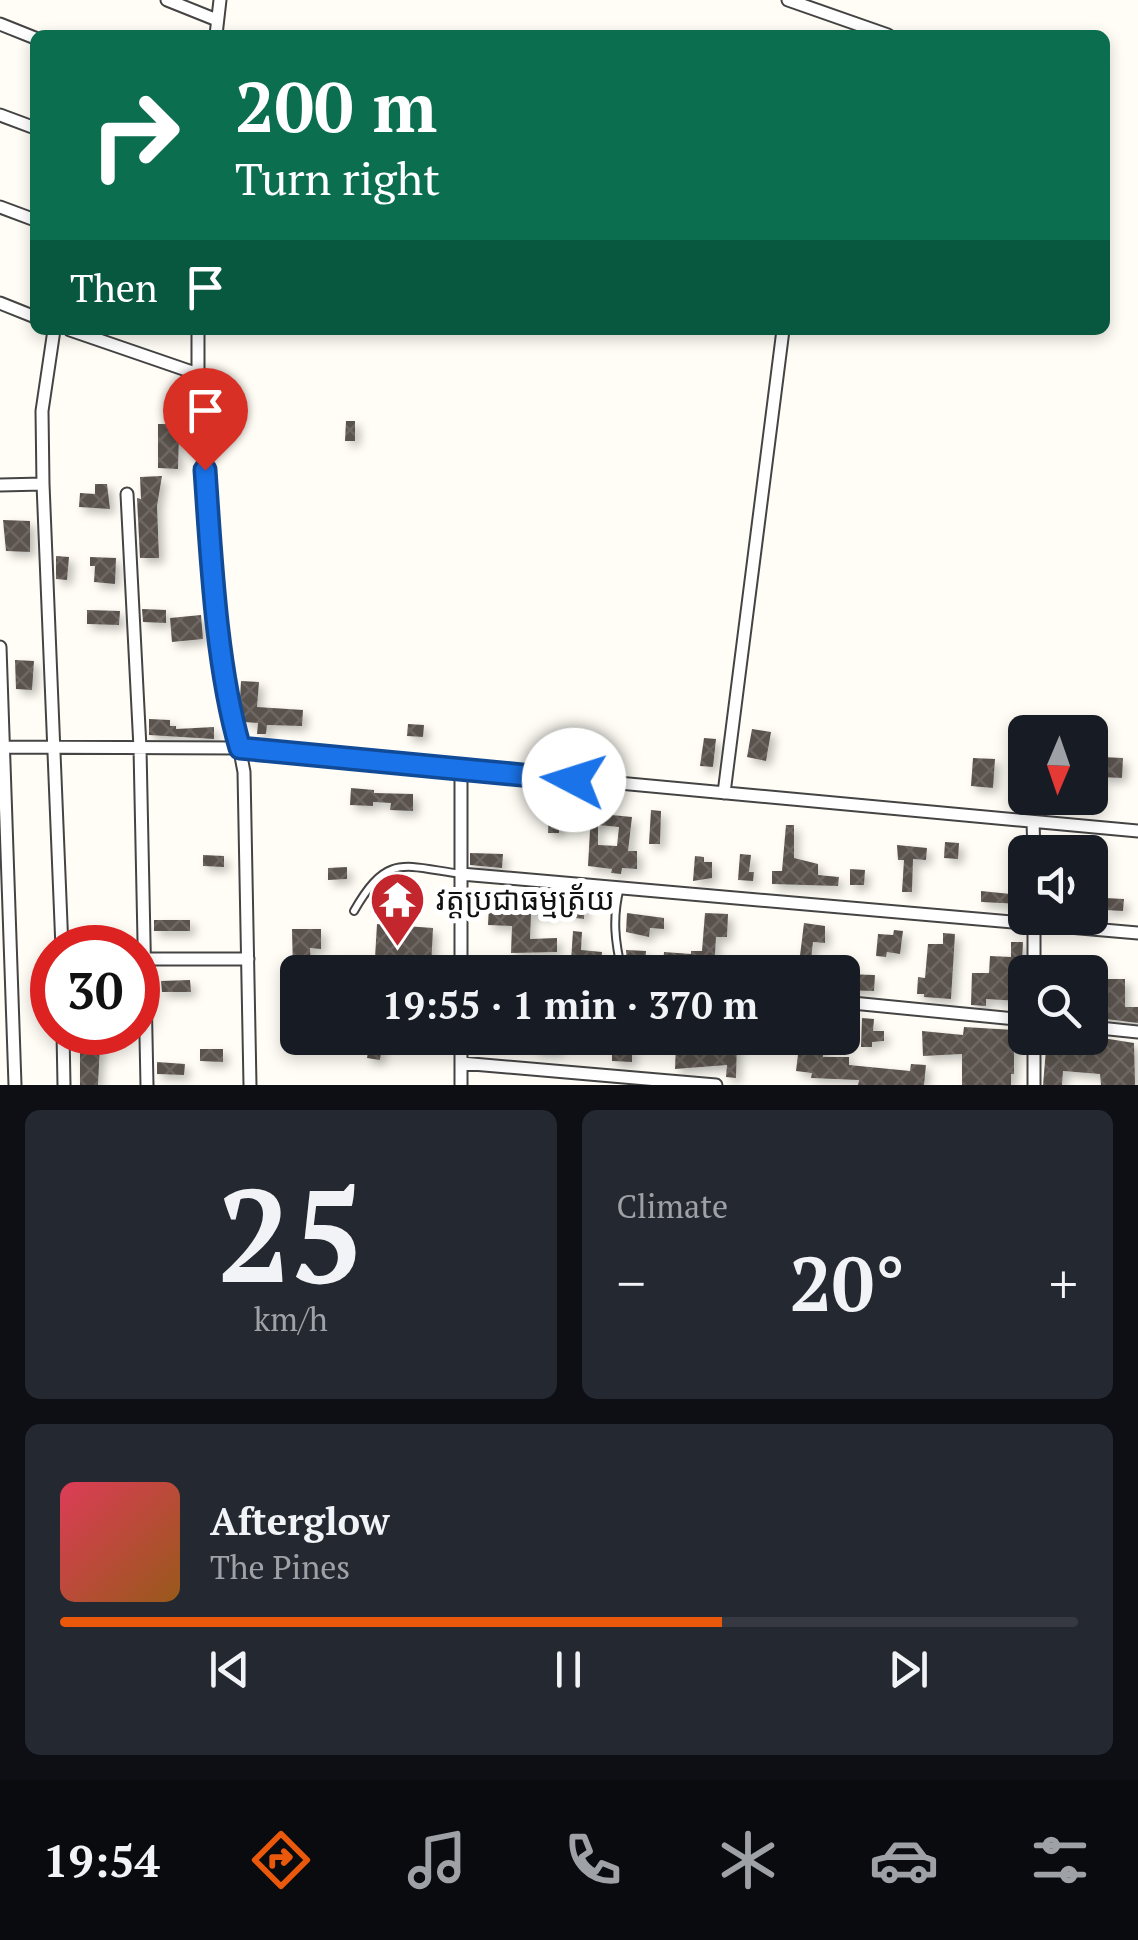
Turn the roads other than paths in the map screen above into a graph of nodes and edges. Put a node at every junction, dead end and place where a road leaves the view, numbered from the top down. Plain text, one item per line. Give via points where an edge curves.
1 (167, 0) edge
2 (220, 0) edge
3 (788, 0) edge
4 (217, 20) junction
5 (0, 24) edge
6 (216, 30) edge
7 (874, 30) edge
8 (30, 36) edge
9 (0, 115) edge
10 (30, 126) edge
11 (0, 207) edge
12 (30, 218) edge
13 (0, 303) edge
14 (30, 314) edge
15 (53, 335) edge
16 (85, 335) edge
17 (198, 335) edge
18 (782, 335) edge
19 (198, 374) junction
20 (43, 484) junction
21 (0, 485) edge
22 (127, 494) dead end
23 (0, 647) edge
24 (2, 746) edge
25 (55, 748) junction
26 (140, 748) junction
27 (240, 748) junction
28 (462, 770) junction
29 (724, 792) junction
30 (1034, 822) junction
31 (1138, 831) edge
32 (1034, 835) edge
33 (462, 874) junction
34 (620, 887) junction
35 (354, 910) dead end
36 (1008, 918) edge
37 (61, 925) edge
38 (141, 925) edge
39 (1108, 929) edge
40 (1138, 933) edge
41 (462, 955) edge
42 (618, 955) edge
43 (160, 959) edge
44 (248, 959) junction
45 (860, 1004) edge
46 (1008, 1018) edge
47 (1108, 1029) edge
48 (1138, 1032) edge
49 (64, 1055) edge
50 (146, 1055) edge
51 (462, 1055) edge
52 (1034, 1055) edge
53 (462, 1063) junction
54 (15, 1085) edge
55 (64, 1085) edge
56 (147, 1085) edge
57 (250, 1085) edge
58 (462, 1085) edge
59 (716, 1085) edge
60 (1034, 1085) edge

1 - 4 street
2 - 4 street
3 - 7 street
4 - 6 street
5 - 8 street
9 - 10 street
11 - 12 street
13 - 14 street
15 - 20 street via 42,411
16 - 19 street
17 - 19 street
18 - 29 street
19 - 27 street via 212,563
20 - 21 street
20 - 25 street
22 - 26 street
23 - 24 street
24 - 25 street
24 - 54 street
25 - 26 street
25 - 37 street
26 - 27 street
26 - 38 street
27 - 28 street
27 - 44 street
28 - 29 street
28 - 33 street
29 - 30 street
30 - 31 street
30 - 32 street
33 - 34 street
33 - 35 lane via 399,866 377,876
33 - 41 street
34 - 36 street
34 - 42 lane
39 - 40 street
43 - 44 street
44 - 57 street
45 - 46 street
47 - 48 street
49 - 55 street
50 - 56 street
51 - 53 street
52 - 60 street
53 - 58 street
53 - 59 street

